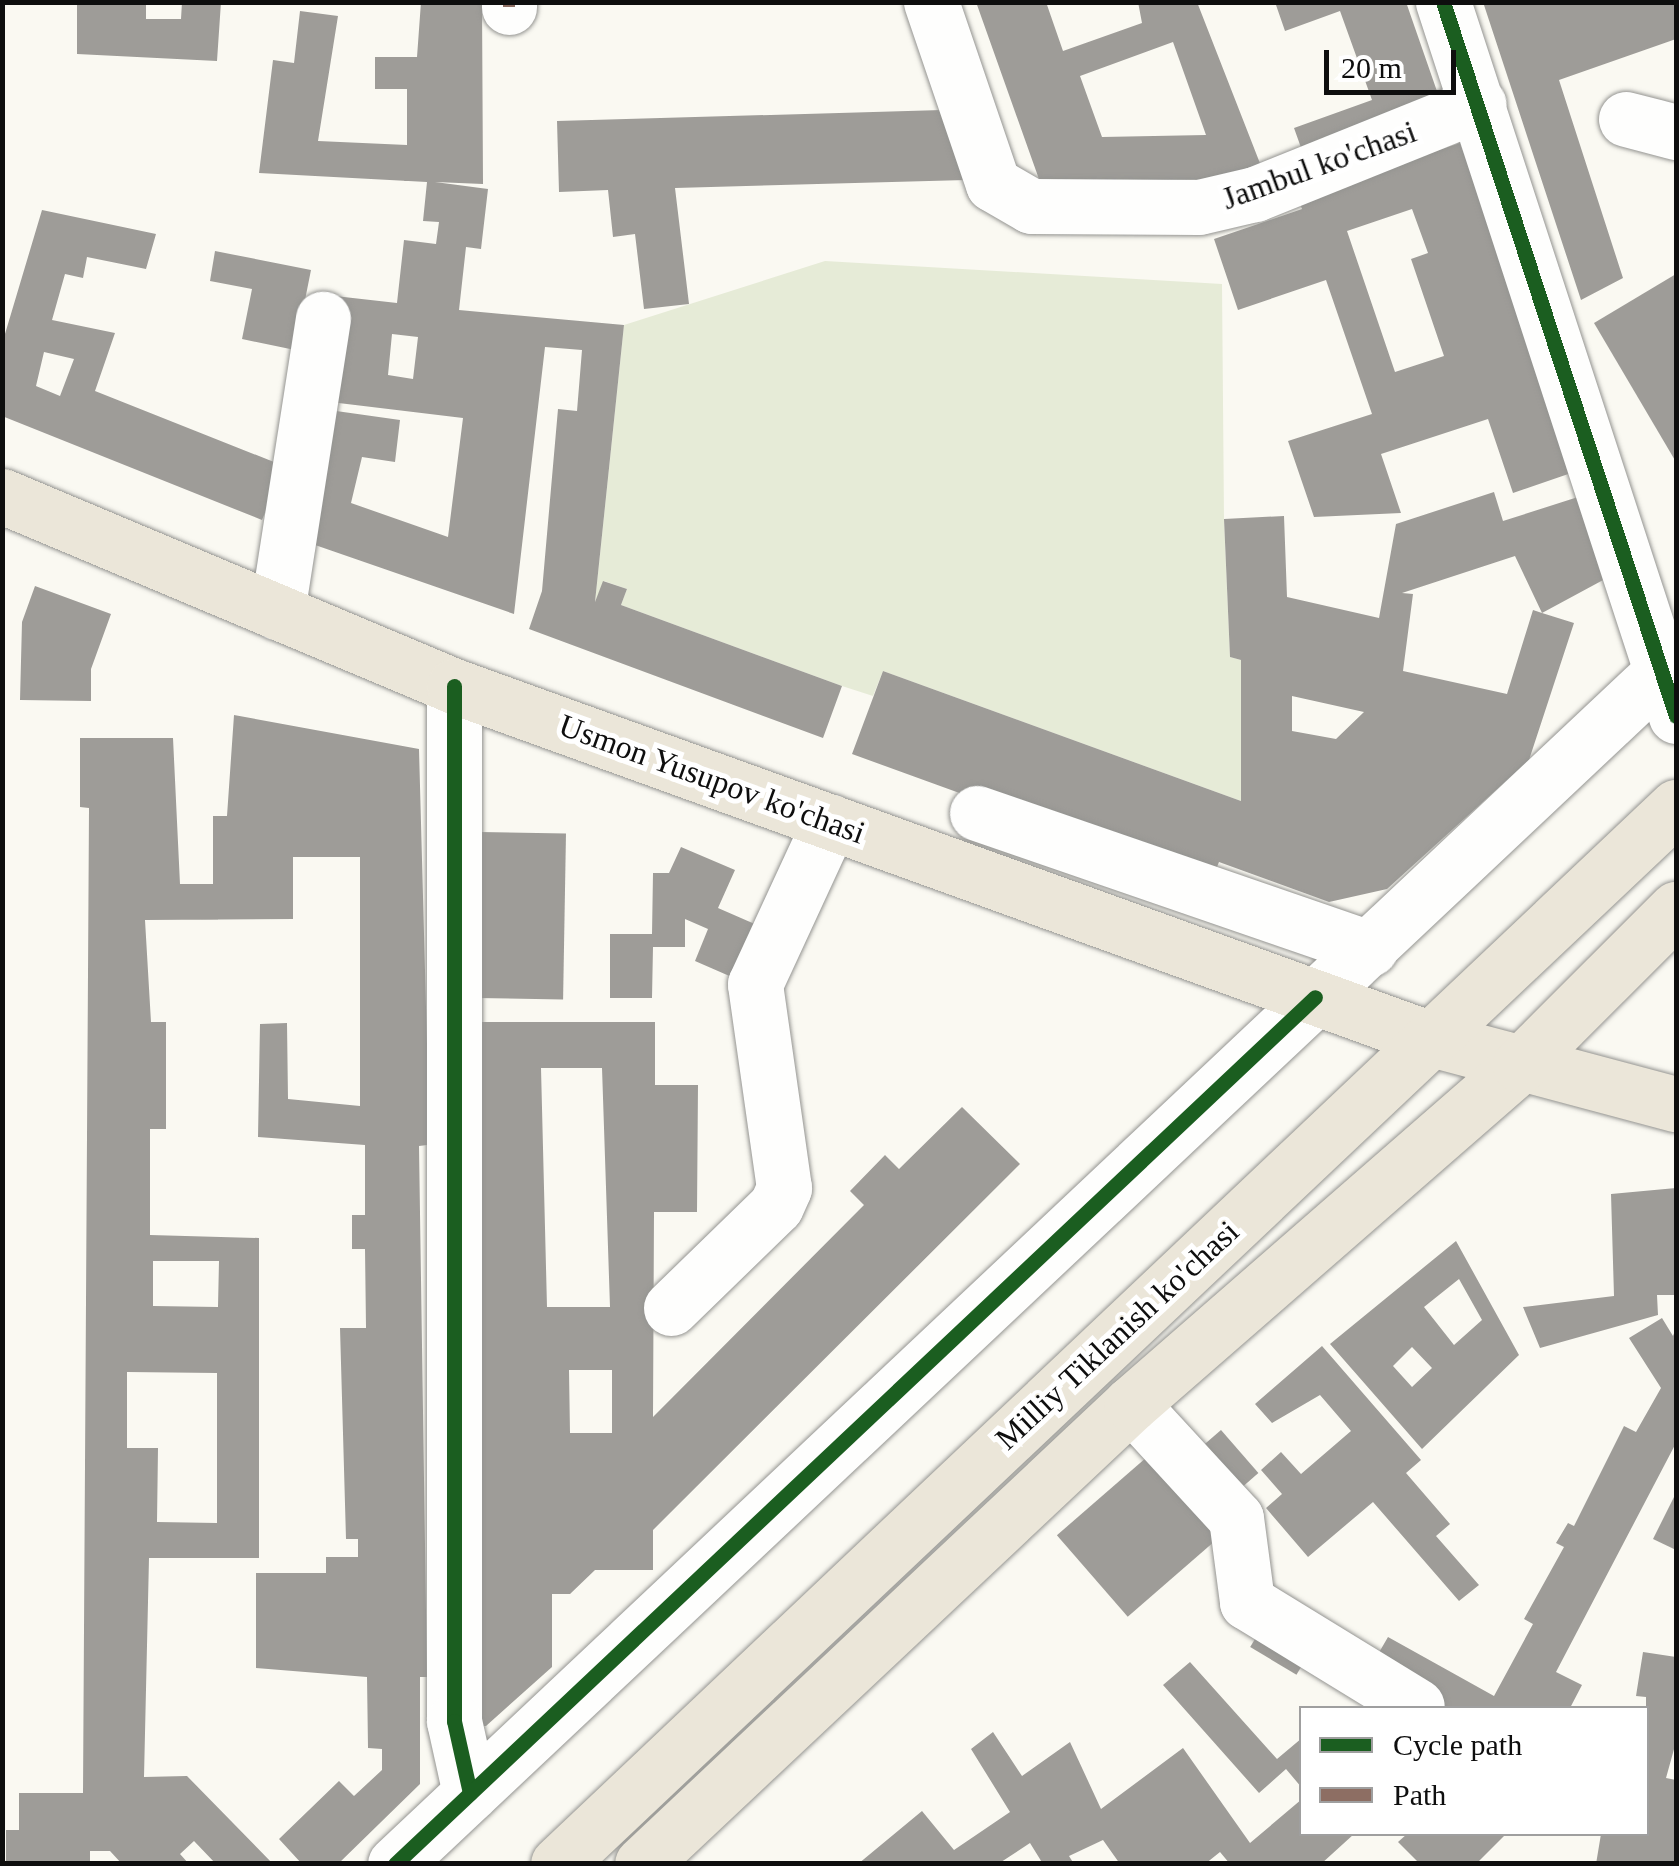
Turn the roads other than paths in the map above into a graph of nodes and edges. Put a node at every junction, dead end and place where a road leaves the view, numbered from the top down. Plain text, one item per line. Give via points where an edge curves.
1 (931, 2) edge
2 (1443, 2) edge
3 (1480, 104) junction
4 (322, 318) dead end
5 (2, 496) edge
6 (277, 612) junction
7 (1672, 682) edge
8 (454, 686) junction
9 (1676, 807) edge
10 (977, 813) dead end
11 (830, 822) junction
12 (1676, 909) edge
13 (1370, 948) junction
14 (1315, 997) junction
15 (1431, 1039) junction
16 (1520, 1065) junction
17 (1676, 1104) edge
18 (671, 1308) dead end
19 (1131, 1404) junction
20 (1417, 1706) dead end
21 (470, 1793) junction
22 (395, 1864) edge
23 (558, 1864) edge
24 (642, 1864) edge

1 - 3 street, Jambul ko'chasi via 993,184 1031,206 1200,207 1255,194
2 - 3 street
3 - 7 street
4 - 6 street
5 - 6 main road, Usmon Yusupov ko'chasi
6 - 8 main road, Usmon Yusupov ko'chasi
7 - 13 street
8 - 11 main road, Usmon Yusupov ko'chasi
8 - 21 street via 454,1720
9 - 15 main road, Milliy Tiklanish ko'chasi
10 - 13 street
11 - 14 main road, Usmon Yusupov ko'chasi
11 - 18 street via 755,984 784,1188 776,1206
12 - 16 main road, Milliy Tiklanish ko'chasi
13 - 14 street
14 - 15 main road, Usmon Yusupov ko'chasi
14 - 21 street
15 - 16 main road, Usmon Yusupov ko'chasi
15 - 23 main road, Milliy Tiklanish ko'chasi
16 - 17 main road, Usmon Yusupov ko'chasi
16 - 19 main road, Milliy Tiklanish ko'chasi
19 - 20 street via 1236,1518 1247,1602
19 - 24 main road, Milliy Tiklanish ko'chasi
21 - 22 street

